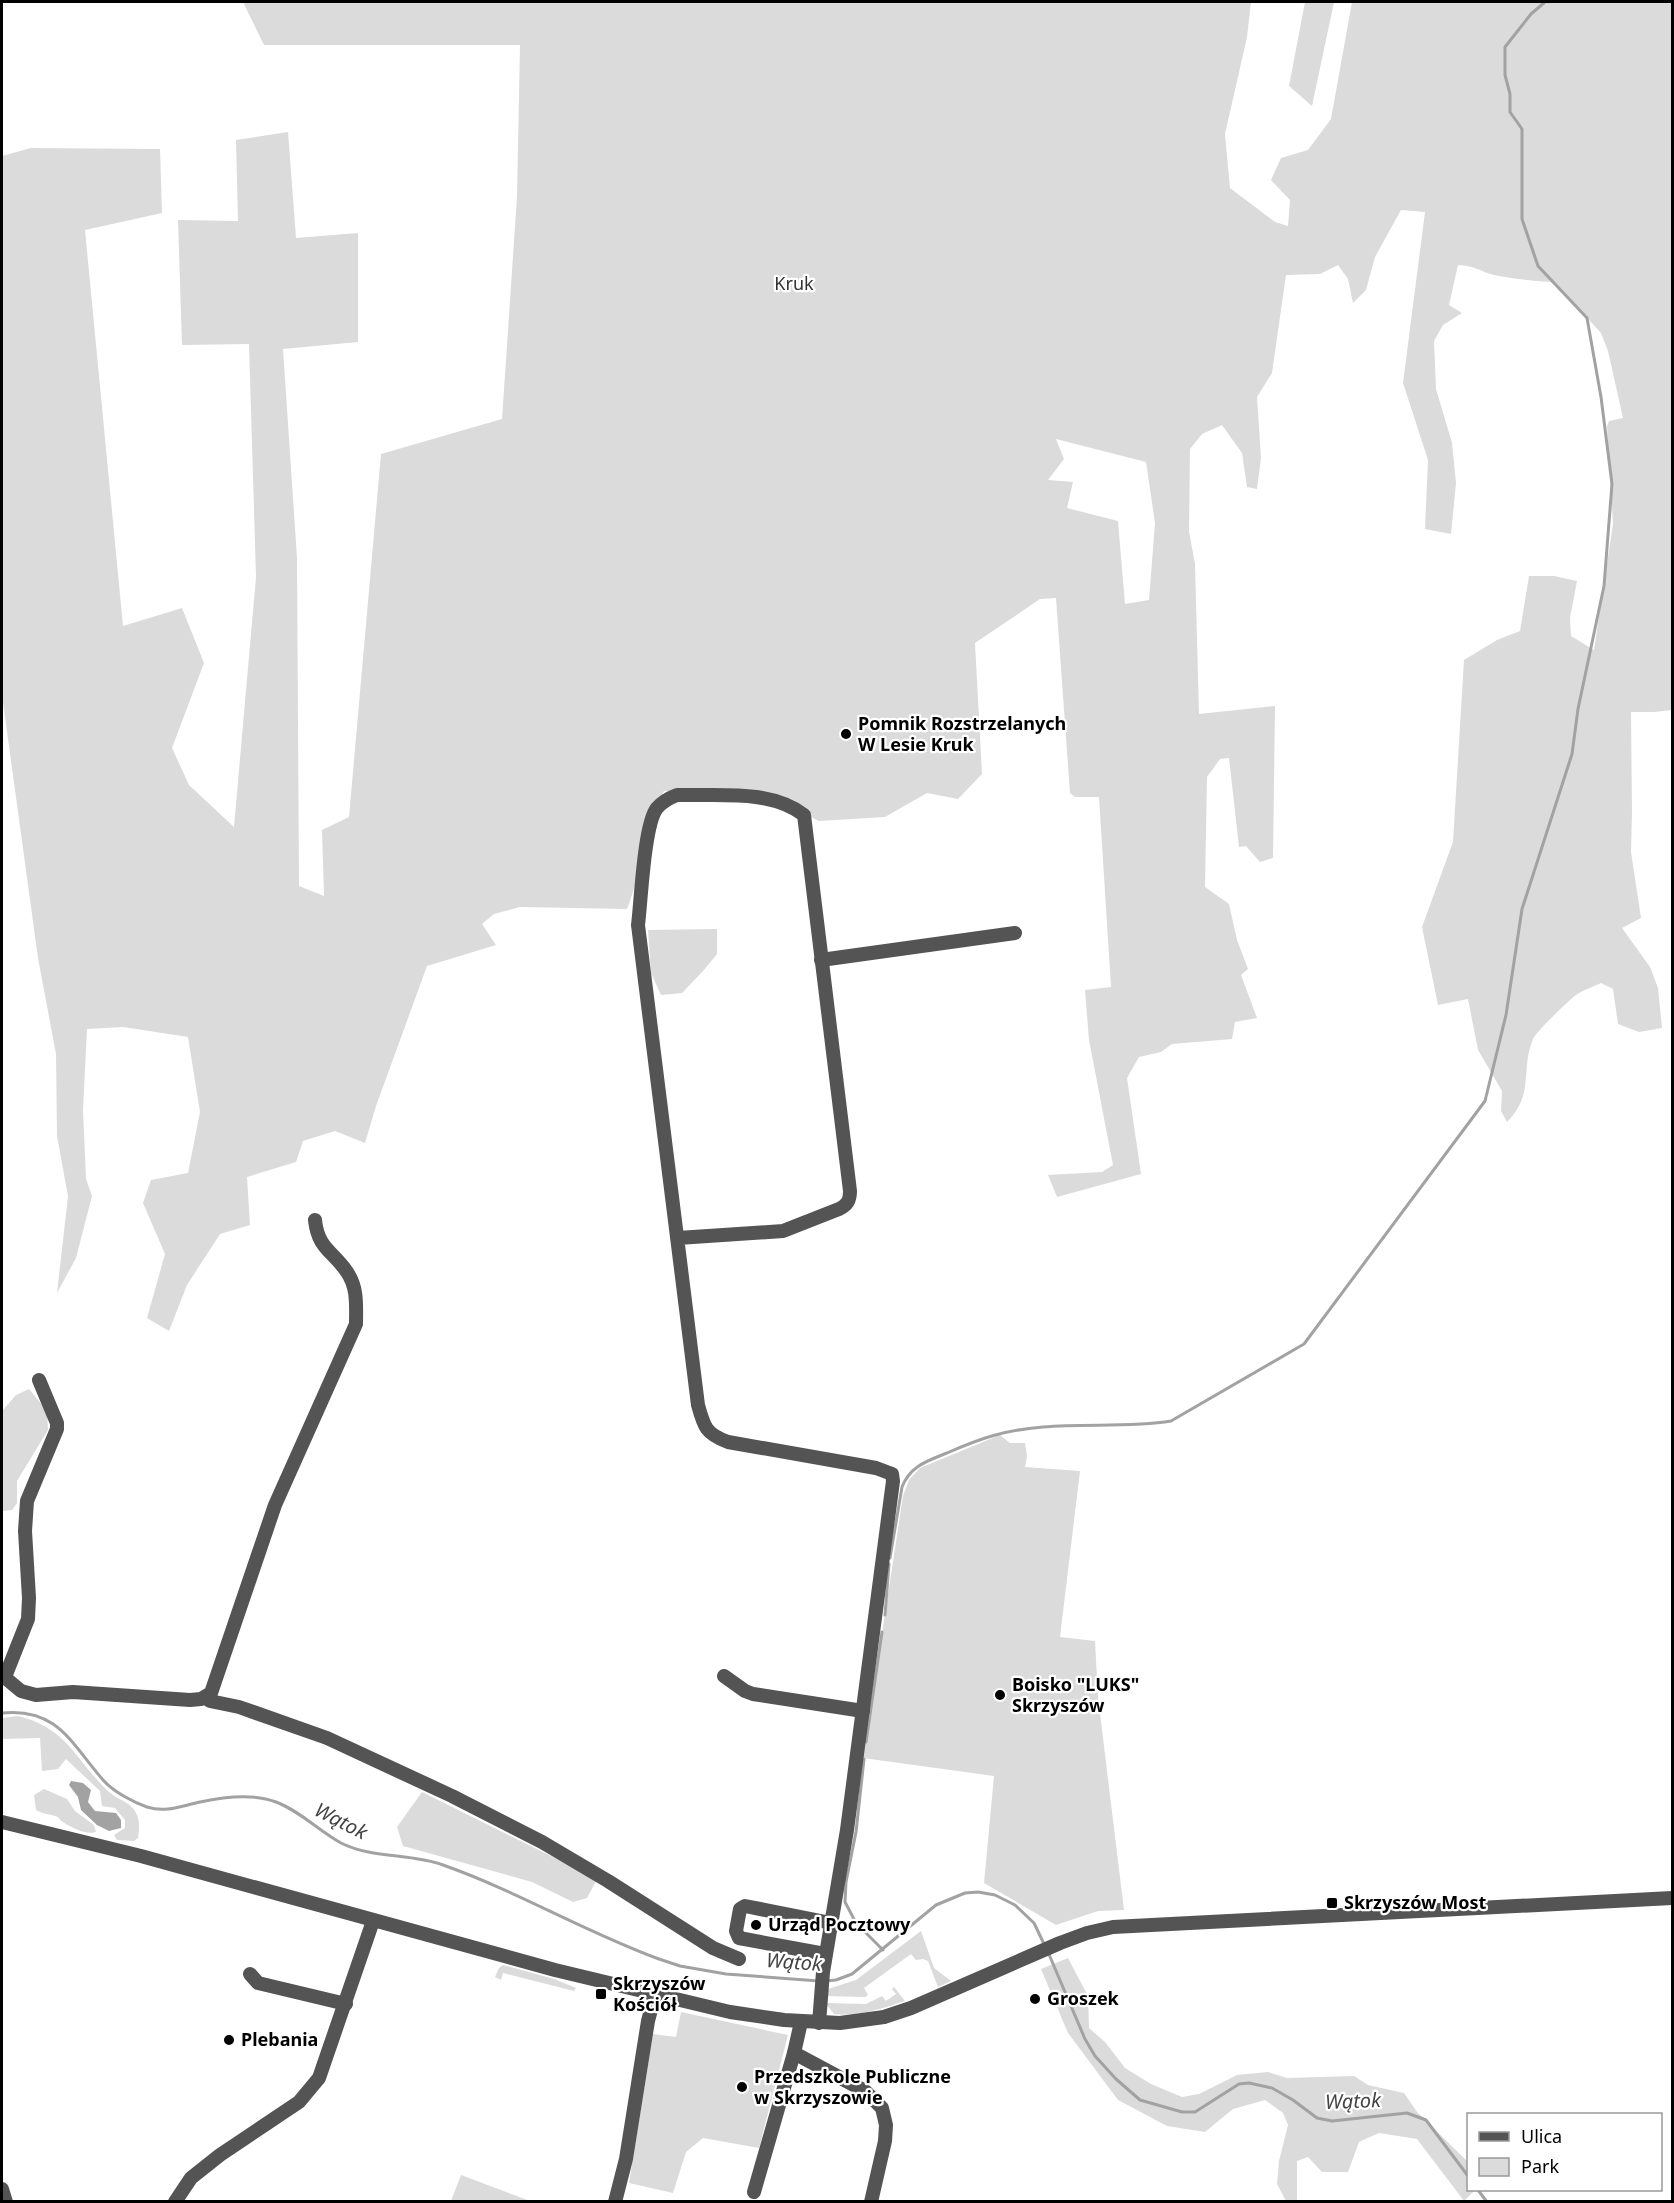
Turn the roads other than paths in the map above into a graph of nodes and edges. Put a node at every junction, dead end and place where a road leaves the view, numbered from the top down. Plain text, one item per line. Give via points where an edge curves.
1 (1015, 933) dead end
2 (820, 960) junction
3 (315, 1220) dead end
4 (678, 1238) junction
5 (39, 1380) dead end
6 (3, 1676) edge
7 (724, 1676) dead end
8 (206, 1698) junction
9 (863, 1711) junction
10 (2, 1822) edge
11 (1672, 1898) edge
12 (374, 1921) junction
13 (831, 1923) junction
14 (825, 1954) junction
15 (739, 1959) dead end
16 (250, 1974) dead end
17 (655, 1995) junction
18 (346, 2004) junction
19 (801, 2022) junction
20 (819, 2023) junction
21 (794, 2053) junction
22 (2, 2189) edge
23 (754, 2192) dead end
24 (6, 2202) edge
25 (175, 2202) edge
26 (615, 2202) edge
27 (871, 2202) edge

1 - 2 street
2 - 4 street via 849,1201 783,1232
2 - 4 street via 804,815 782,802 753,797 677,795 656,809 645,858 638,925
3 - 8 street via 320,1242 350,1278 356,1296 356,1324 274,1505 214,1689
4 - 9 street via 698,1405 709,1432 729,1442 867,1466 892,1474
5 - 6 street via 57,1429 27,1501 28,1619
6 - 8 street via 21,1691 36,1695 73,1692
7 - 9 street via 753,1694
8 - 15 street via 327,1738 452,1796 542,1842 713,1948
9 - 13 street
10 - 12 street
11 - 20 street via 1129,1926 1087,1933 1060,1943 898,2012 861,2021
12 - 17 street
12 - 18 street
13 - 14 street
13 - 14 street via 745,1906 736,1931 739,1938
14 - 20 street
16 - 18 street via 258,1983
17 - 19 street via 751,2016
17 - 26 street
18 - 25 street via 320,2078 309,2092 191,2178
19 - 20 street
19 - 21 street
21 - 23 street
21 - 27 street via 865,2091 882,2108 885,2141
22 - 24 street

